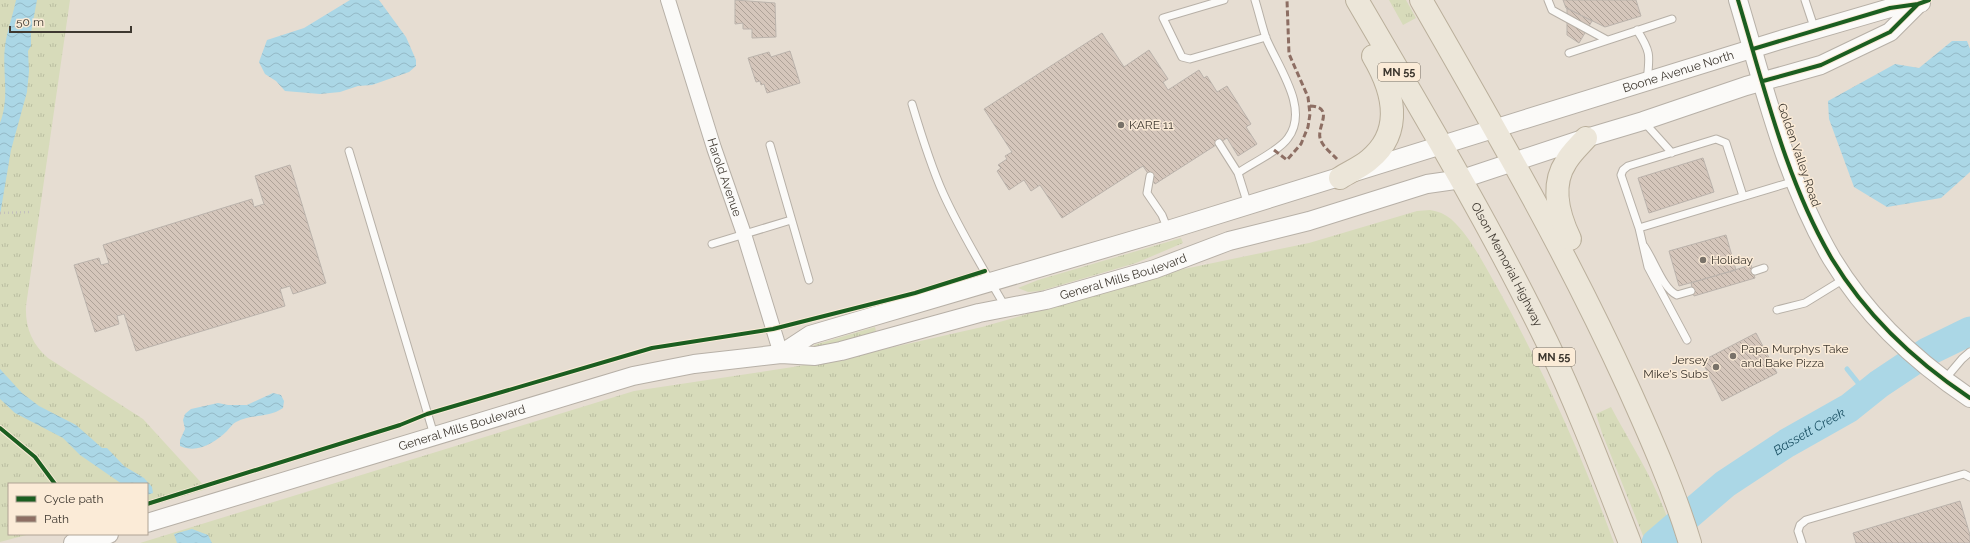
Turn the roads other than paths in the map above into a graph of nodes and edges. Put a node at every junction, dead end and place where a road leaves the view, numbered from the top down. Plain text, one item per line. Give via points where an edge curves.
1 (668, 0) edge
2 (1224, 0) edge
3 (1255, 0) edge
4 (1340, 0) edge
5 (1357, 0) edge
6 (1421, 0) edge
7 (1548, 0) edge
8 (1738, 0) edge
9 (1805, 0) edge
10 (1924, 2) edge
11 (1672, 19) dead end
12 (1637, 30) junction
13 (1815, 31) junction
14 (1266, 37) junction
15 (1606, 40) junction
16 (1753, 49) junction
17 (1569, 53) dead end
18 (1647, 82) junction
19 (1763, 82) junction
20 (912, 104) dead end
21 (1643, 121) junction
22 (1495, 128) junction
23 (1586, 138) junction
24 (1219, 143) dead end
25 (1440, 145) junction
26 (770, 146) dead end
27 (349, 151) dead end
28 (1672, 153) junction
29 (1514, 161) junction
30 (1238, 172) junction
31 (1150, 176) dead end
32 (1340, 178) junction
33 (1462, 179) junction
34 (1795, 181) junction
35 (1743, 196) junction
36 (1248, 205) junction
37 (791, 220) junction
38 (1639, 228) junction
39 (1168, 230) junction
40 (744, 234) junction
41 (1642, 243) junction
42 (712, 244) dead end
43 (1764, 268) dead end
44 (1754, 271) dead end
45 (1845, 278) junction
46 (809, 280) dead end
47 (991, 282) junction
48 (1691, 291) dead end
49 (1006, 308) junction
50 (1777, 310) dead end
51 (1687, 340) dead end
52 (1970, 352) edge
53 (781, 354) junction
54 (1943, 380) junction
55 (1970, 398) edge
56 (1635, 404) junction
57 (434, 436) junction
58 (1970, 477) edge
59 (148, 523) edge
60 (105, 535) edge
61 (1688, 537) edge
62 (73, 543) edge
63 (1630, 543) edge
64 (1802, 543) edge

1 - 40 street, Harold Avenue
2 - 14 lane via 1163,18 1182,57 1190,59
3 - 14 lane
4 - 32 highway via 1384,74 1393,111 1387,136 1370,160
5 - 25 highway, Olson Memorial Highway / MN 55
6 - 22 highway
7 - 15 lane via 1552,10
8 - 16 street, Golden Valley Road
9 - 13 lane
10 - 13 street, Boone Avenue North via 1890,8
10 - 19 street, Boone Avenue North via 1890,32 1821,65
11 - 12 lane
12 - 15 lane
12 - 18 lane via 1650,56
13 - 16 street, Boone Avenue North
14 - 30 lane via 1292,96 1296,121 1293,131 1283,144
15 - 17 lane
16 - 18 street, Boone Avenue North
16 - 19 street, Golden Valley Road
18 - 22 street, Boone Avenue North
19 - 21 street, Boone Avenue North
19 - 34 street, Golden Valley Road
20 - 47 lane via 925,148 943,192
21 - 23 street, Boone Avenue North
21 - 28 lane
22 - 25 street, Boone Avenue North
22 - 29 highway
23 - 29 street, Boone Avenue North
23 - 56 highway via 1565,162 1558,189 1559,212 1627,352
24 - 30 lane
25 - 32 street, General Mills Boulevard
25 - 33 highway, Olson Memorial Highway / MN 55
26 - 37 lane
27 - 57 lane
28 - 35 lane via 1716,139 1726,143
28 - 38 lane via 1628,166 1623,170 1621,175
29 - 33 street, Boone Avenue North
29 - 56 highway via 1581,287
30 - 36 lane
31 - 39 lane via 1147,193 1162,215
32 - 36 street, General Mills Boulevard
33 - 49 street, General Mills Boulevard via 1427,184 1309,221 1229,241 1155,268 1046,300
33 - 63 highway, Olson Memorial Highway / MN 55 via 1547,343 1578,412
34 - 35 lane
34 - 45 street, Golden Valley Road via 1811,218
35 - 38 lane
36 - 39 street, General Mills Boulevard
37 - 40 lane
37 - 46 lane
38 - 41 lane
39 - 47 street, General Mills Boulevard
40 - 42 lane
40 - 53 street, Harold Avenue
41 - 48 lane via 1668,290 1677,295
41 - 51 lane via 1648,267
43 - 44 lane
45 - 50 lane via 1805,303
45 - 54 street, Golden Valley Road via 1892,336
47 - 49 lane
47 - 53 street, General Mills Boulevard via 810,335
49 - 53 street, General Mills Boulevard via 841,351 815,356
52 - 54 lane
53 - 57 street, General Mills Boulevard via 694,364 633,376
54 - 55 street, Golden Valley Road
56 - 61 highway via 1648,431
57 - 59 street, General Mills Boulevard
58 - 64 lane via 1964,474 1806,520 1798,531
60 - 62 street

